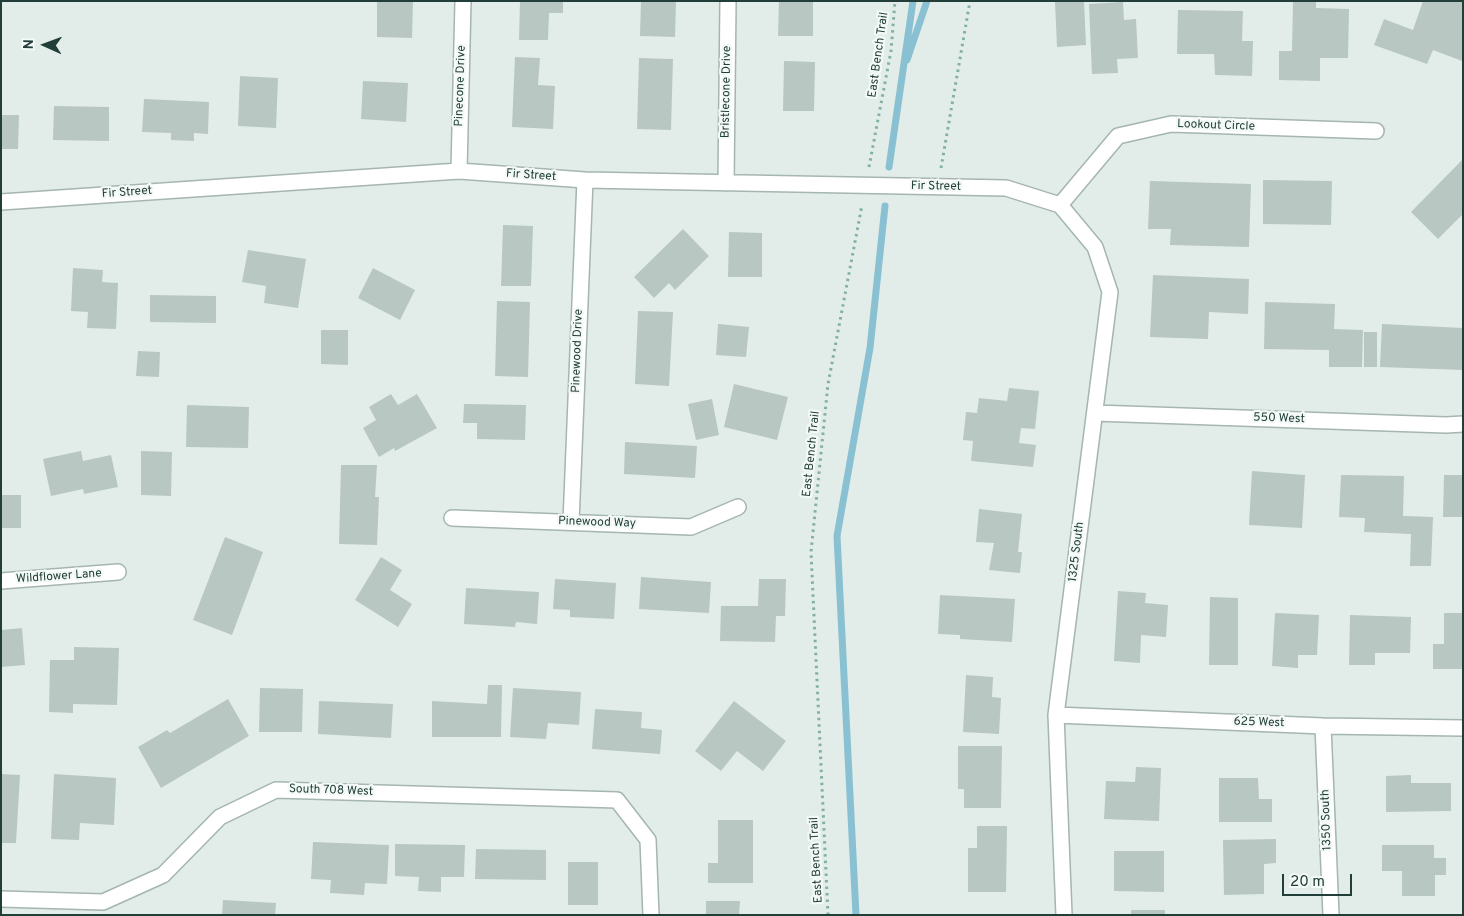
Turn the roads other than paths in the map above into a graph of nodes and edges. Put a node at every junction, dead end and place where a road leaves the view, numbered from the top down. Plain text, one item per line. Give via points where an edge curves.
1 (463, 1) edge
2 (728, 1) edge
3 (1376, 131) dead end
4 (458, 171) junction
5 (585, 180) junction
6 (726, 183) junction
7 (1, 202) edge
8 (1060, 205) junction
9 (1095, 413) junction
10 (1463, 424) edge
11 (738, 507) dead end
12 (452, 518) dead end
13 (571, 522) junction
14 (118, 572) dead end
15 (1, 581) edge
16 (1056, 715) junction
17 (1323, 726) junction
18 (1463, 728) edge
19 (1, 899) edge
20 (651, 915) edge
21 (1064, 915) edge
22 (1330, 915) edge

1 - 4 street, Pinecone Drive
2 - 6 street, Bristlecone Drive
3 - 8 street, Lookout Circle via 1171,124 1118,136
4 - 5 street, Fir Street
4 - 7 street, Fir Street
5 - 6 street, Fir Street
5 - 13 street, Pinewood Drive
6 - 8 street, Fir Street via 1006,188
8 - 9 street, 1325 South via 1095,247 1110,292
9 - 10 street, 550 West
9 - 16 street, 1325 South
11 - 13 street, Pinewood Way via 691,527
12 - 13 street, Pinewood Way
14 - 15 street, Wildflower Lane
16 - 17 street, 625 West
16 - 21 street, 1325 South
17 - 18 street, 625 West
17 - 22 street, 1350 South
19 - 20 street, South 708 West via 103,902 163,875 220,817 276,790 617,800 648,840

